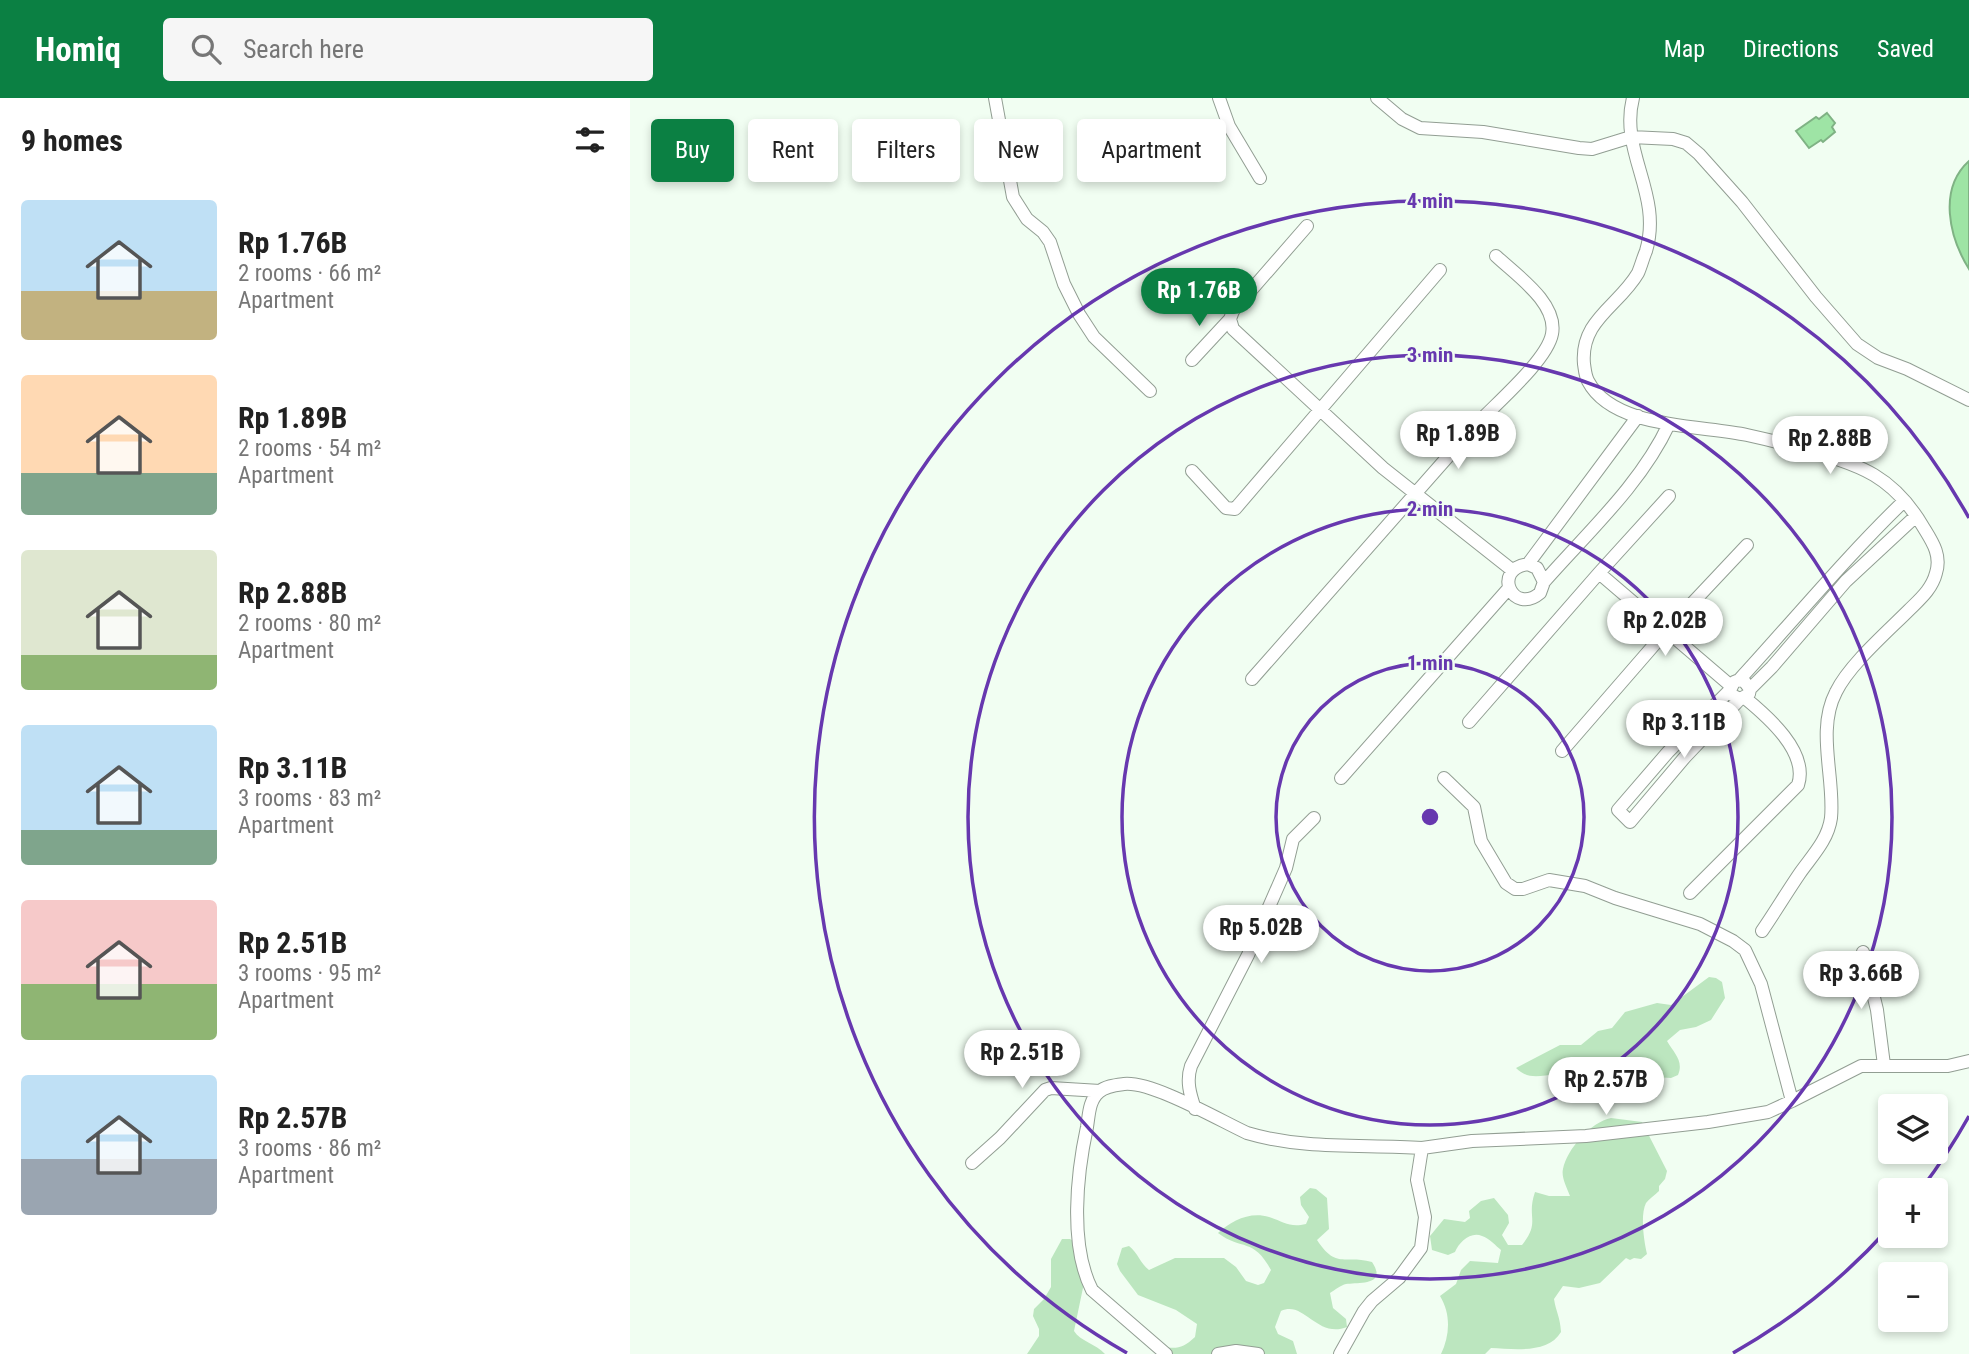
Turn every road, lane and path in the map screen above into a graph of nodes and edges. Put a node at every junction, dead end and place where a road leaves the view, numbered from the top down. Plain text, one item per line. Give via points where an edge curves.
1 (995, 98) edge
2 (1219, 98) edge
3 (1377, 98) edge
4 (1633, 98) edge
5 (1631, 136) junction
6 (1260, 178) dead end
7 (1307, 226) dead end
8 (1496, 256) dead end
9 (1440, 270) dead end
10 (1230, 320) junction
11 (1192, 360) dead end
12 (1150, 391) dead end
13 (1969, 400) edge
14 (1321, 411) junction
15 (1638, 416) junction
16 (1669, 424) junction
17 (1192, 471) dead end
18 (1415, 495) junction
19 (1669, 496) dead end
20 (1904, 500) junction
21 (1916, 516) junction
22 (1864, 540) junction
23 (1747, 545) dead end
24 (1878, 552) junction
25 (1528, 564) junction
26 (1513, 570) junction
27 (1599, 573) junction
28 (1544, 582) junction
29 (1509, 588) junction
30 (1816, 593) junction
31 (1827, 603) junction
32 (1786, 629) junction
33 (1667, 631) junction
34 (1798, 638) junction
35 (1252, 679) dead end
36 (1733, 685) junction
37 (1745, 695) junction
38 (1469, 722) dead end
39 (1689, 732) junction
40 (1699, 742) junction
41 (1562, 751) dead end
42 (1659, 763) junction
43 (1671, 772) junction
44 (1341, 778) dead end
45 (1444, 778) dead end
46 (1314, 818) dead end
47 (1690, 893) dead end
48 (1762, 931) dead end
49 (1863, 952) dead end
50 (1969, 1061) edge
51 (1884, 1065) junction
52 (1100, 1091) junction
53 (1792, 1101) junction
54 (1195, 1109) junction
55 (1422, 1148) junction
56 (972, 1163) dead end
57 (1166, 1354) edge
58 (1218, 1354) edge
59 (1258, 1354) edge
60 (1340, 1354) edge

1 - 12 street via 1019,209 1049,242 1064,284 1094,337
2 - 6 street via 1229,126
3 - 5 street via 1420,128 1483,132 1592,149
4 - 5 street
5 - 13 street via 1672,139 1692,148 1742,201 1857,344
5 - 15 street via 1649,202 1651,232 1637,273 1592,326 1583,351 1589,384 1613,406
7 - 10 street
8 - 18 street via 1544,302 1553,319 1552,335 1527,373
9 - 14 street
10 - 11 street
10 - 14 street via 1233,329
14 - 17 street via 1235,509 1226,508
14 - 18 street
15 - 16 street
15 - 25 street
16 - 20 street via 1745,435 1822,455 1873,474
16 - 28 street via 1635,479
18 - 26 street
18 - 35 street
19 - 27 street
20 - 21 street
20 - 22 street
21 - 24 street
21 - 48 street via 1936,548 1936,573 1928,591 1835,692 1828,720 1831,819 1824,841
22 - 24 street
22 - 30 street
23 - 33 street
24 - 31 street
25 - 26 street
25 - 28 street via 1541,572
26 - 29 street
27 - 33 street
27 - 38 street
28 - 29 street via 1540,593 1529,600 1517,598
29 - 44 street
30 - 31 street
30 - 32 street
31 - 34 street
32 - 34 street
32 - 36 street
33 - 36 street
33 - 41 street
34 - 37 street
36 - 37 street via 1744,681
36 - 39 street
37 - 40 street
37 - 47 street via 1782,730 1800,767 1798,785
39 - 40 street
39 - 42 street
40 - 43 street
42 - 43 street
42 - 43 street via 1618,810 1630,822
45 - 53 street via 1474,807 1481,841 1506,883 1515,889 1549,880 1585,886 1700,924 1745,950 1761,984
46 - 54 street via 1293,839 1286,868 1248,955 1192,1066 1188,1076
49 - 51 street
50 - 51 street via 1948,1066
51 - 53 street via 1861,1066
52 - 54 street via 1127,1083 1141,1085
52 - 56 street via 1045,1090
52 - 57 street via 1092,1101 1080,1156 1076,1212 1084,1264 1092,1290
53 - 55 street via 1768,1112 1694,1124
54 - 55 street via 1260,1137 1327,1146
55 - 60 street via 1417,1180 1425,1217 1421,1248 1399,1278 1371,1301
58 - 59 street

